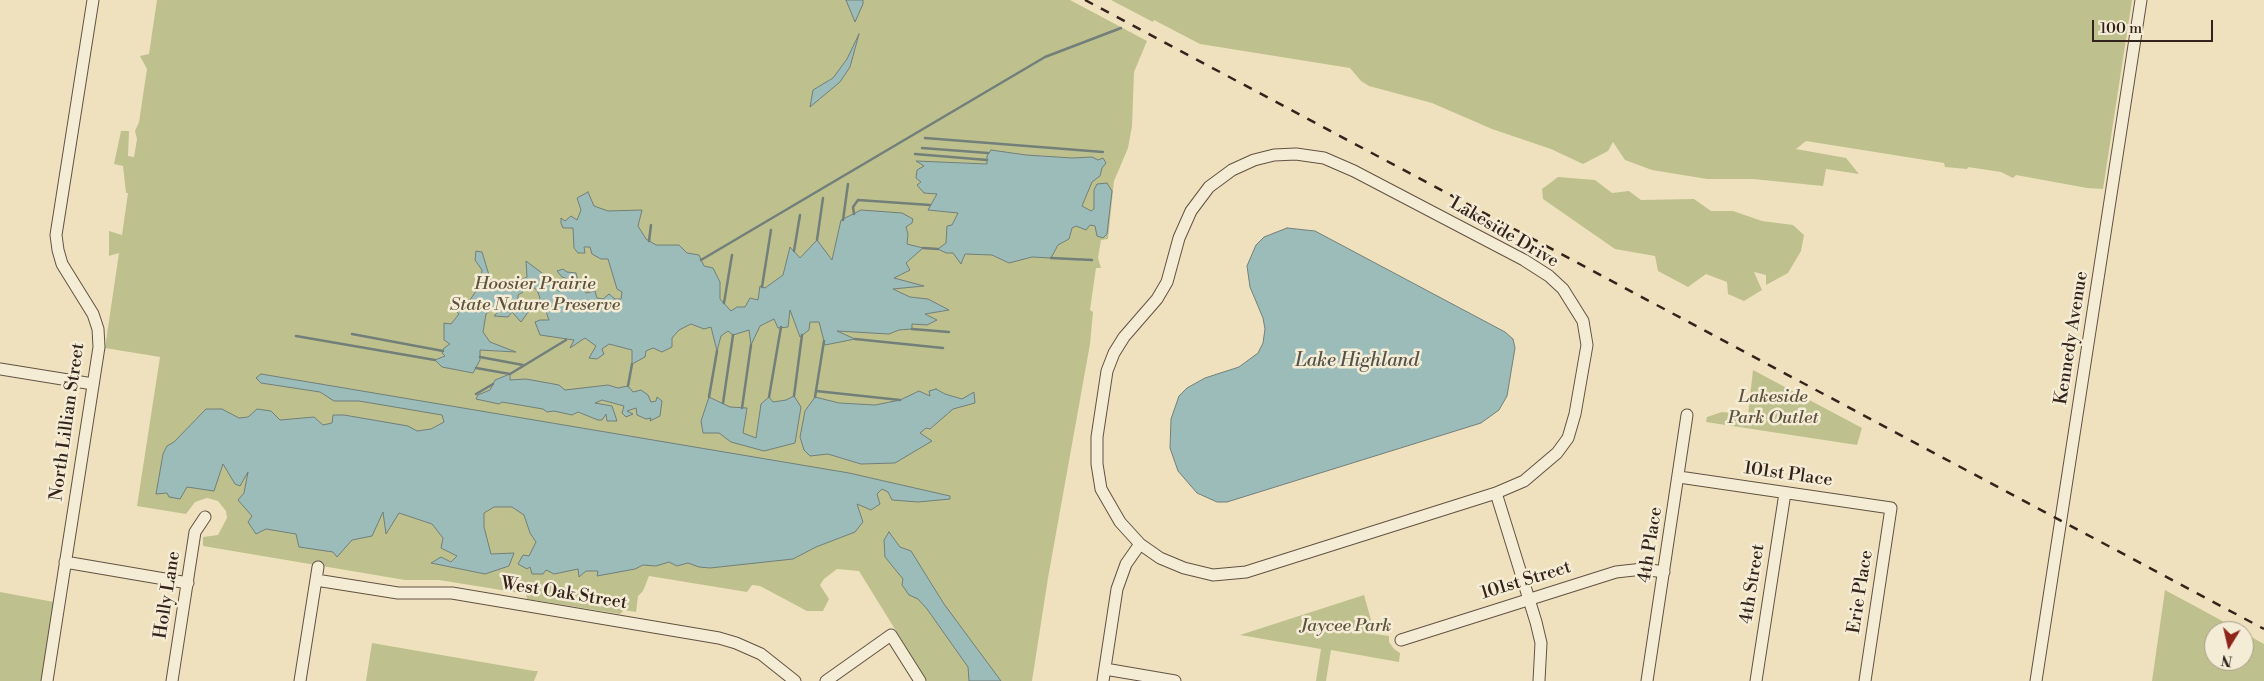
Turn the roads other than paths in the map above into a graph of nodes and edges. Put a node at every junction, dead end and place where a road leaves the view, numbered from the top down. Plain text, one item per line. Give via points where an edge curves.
1 (93, 0) edge
2 (2141, 0) edge
3 (0, 369) edge
4 (93, 384) junction
5 (1687, 415) dead end
6 (1679, 477) junction
7 (1496, 493) junction
8 (1785, 493) junction
9 (1891, 508) joint
10 (205, 517) dead end
11 (1140, 544) junction
12 (66, 562) junction
13 (318, 568) dead end
14 (1664, 572) junction
15 (316, 580) junction
16 (188, 583) junction
17 (1530, 598) junction
18 (1401, 640) dead end
19 (1104, 675) edge
20 (47, 681) edge
21 (172, 681) edge
22 (300, 681) edge
23 (795, 681) edge
24 (826, 681) edge
25 (920, 681) edge
26 (1175, 681) edge
27 (1539, 681) edge
28 (1647, 681) edge
29 (1756, 681) edge
30 (1865, 681) edge
31 (2036, 681) edge

1 - 4 street, North Lillian Street via 56,235 62,264 90,307 98,329
2 - 31 street, Kennedy Avenue
3 - 4 street
4 - 12 street, North Lillian Street
5 - 6 street, 4th Place
6 - 8 street, 101st Place
6 - 14 street, 4th Place
7 - 11 street, Lakeside Drive via 1246,572 1213,575 1184,568 1160,558
7 - 11 street, Lakeside Drive via 1524,481 1542,468 1568,438 1587,345 1583,321 1574,303 1549,276 1524,260 1354,171 1324,158 1274,154 1232,170 1209,187 1191,211 1183,229 1167,282 1124,338 1107,371 1097,437 1101,490 1120,522
7 - 17 street
8 - 9 street, 101st Place
8 - 29 street, 4th Street
9 - 30 street, Erie Place
10 - 16 street, Holly Lane via 195,532
11 - 19 street via 1126,564 1117,589
12 - 16 street
12 - 20 street, North Lillian Street
13 - 15 street
14 - 17 street, 101st Street via 1643,569 1616,572
14 - 28 street, 4th Place
15 - 22 street
15 - 23 street, West Oak Street via 391,592 452,593 719,638 761,654
16 - 21 street, Holly Lane
17 - 18 street, 101st Street
17 - 27 street via 1541,643
19 - 26 street
24 - 25 street via 891,635

